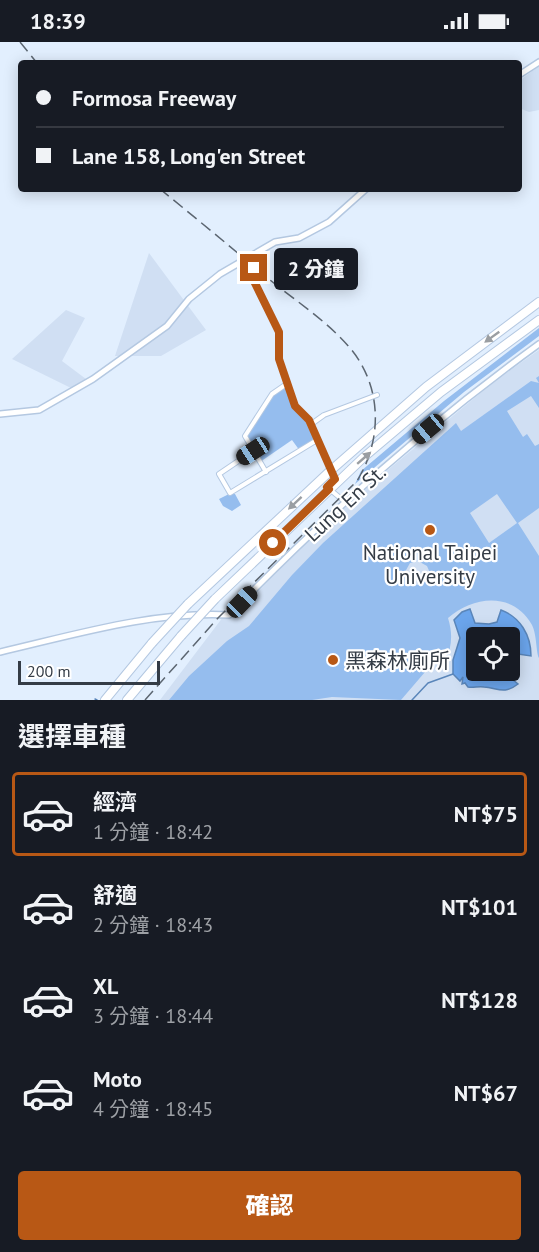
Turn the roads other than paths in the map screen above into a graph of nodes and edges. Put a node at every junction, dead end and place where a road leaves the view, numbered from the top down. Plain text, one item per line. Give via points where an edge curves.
1 (539, 62) edge
2 (522, 73) edge
3 (363, 192) edge
4 (259, 251) junction
5 (539, 302) edge
6 (539, 320) edge
7 (539, 344) edge
8 (288, 383) junction
9 (377, 395) dead end
10 (0, 414) edge
11 (310, 425) junction
12 (317, 440) junction
13 (253, 451) junction
14 (331, 470) junction
15 (266, 472) junction
16 (329, 489) junction
17 (345, 502) junction
18 (0, 652) edge
19 (106, 698) edge
20 (129, 698) edge

1 - 2 street
3 - 4 street via 329,222 299,238 275,242
4 - 8 street via 251,275 279,332 279,359
4 - 10 street via 220,274 189,299 167,326 93,379 45,408
5 -> 14 highway via 426,387
16 -> 6 highway via 441,392
7 - 17 street, Lung En St. via 477,389
8 - 11 street via 295,406
8 - 13 street via 272,394 245,436
9 - 11 street via 324,415
11 - 12 street
12 - 14 street
12 - 15 street
13 - 15 street
13 - 15 street via 220,472 224,484 230,493
14 - 16 street via 335,479
14 -> 19 highway, bridge via 188,604
16 - 17 street
16 - 20 highway, bridge via 215,599
17 - 18 street, Lung En St. via 229,615 124,624

